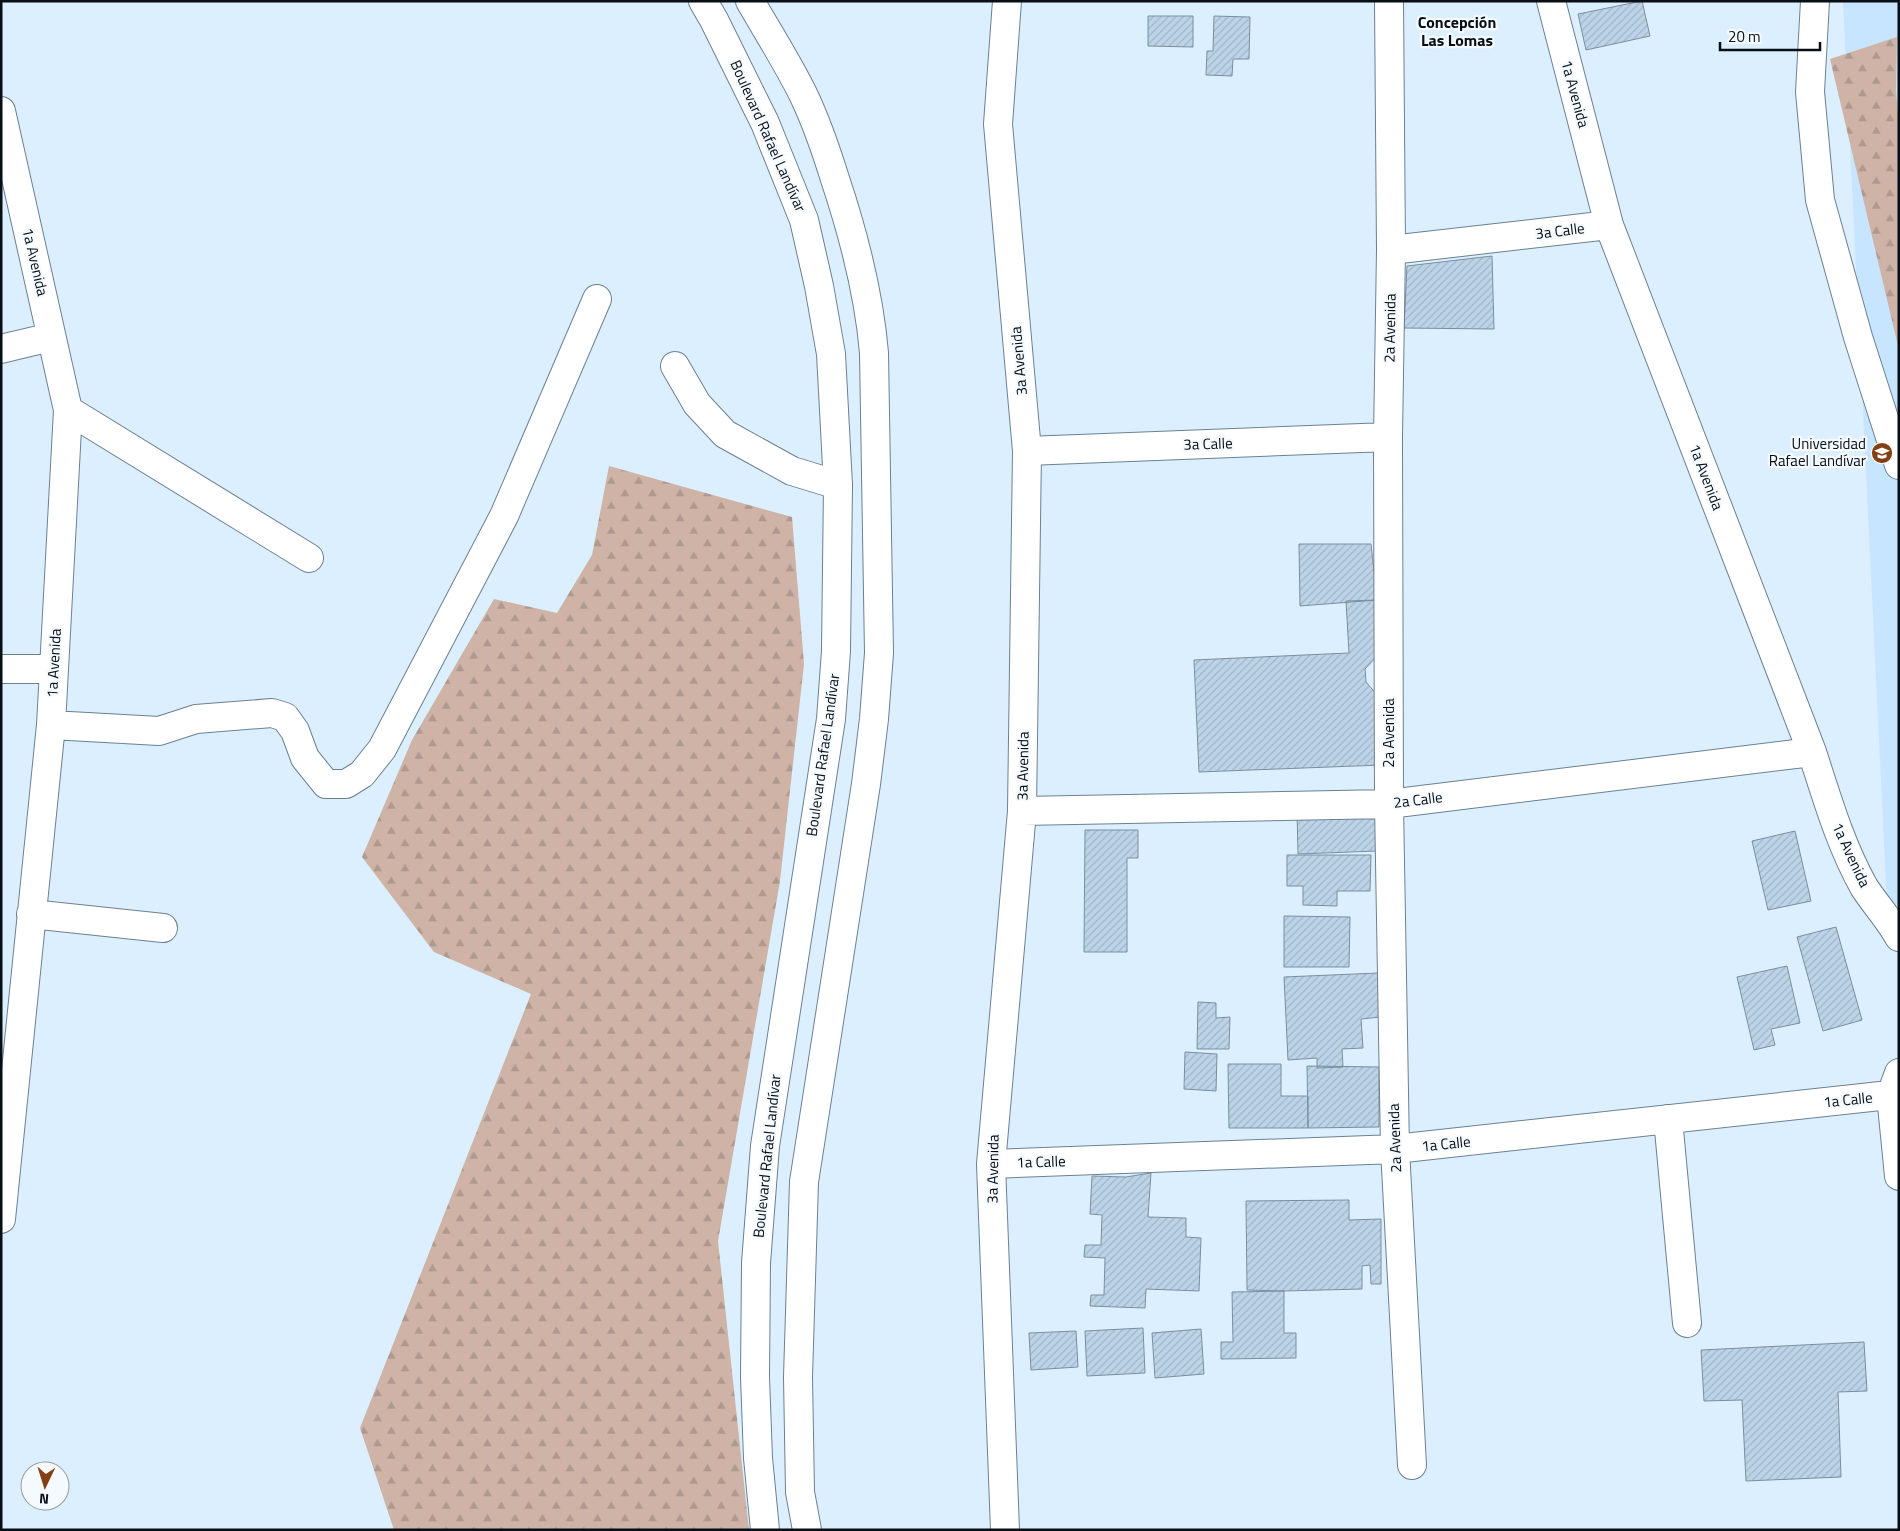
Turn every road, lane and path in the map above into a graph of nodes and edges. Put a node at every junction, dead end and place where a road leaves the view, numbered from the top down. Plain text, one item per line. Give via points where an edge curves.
1 (703, 1) edge
2 (750, 1) edge
3 (1007, 1) edge
4 (1389, 1) edge
5 (1551, 1) edge
6 (1815, 1) edge
7 (2, 118) edge
8 (1609, 225) junction
9 (1391, 250) junction
10 (597, 299) dead end
11 (51, 337) junction
12 (1, 349) edge
13 (675, 366) dead end
14 (68, 410) junction
15 (1388, 437) junction
16 (1027, 452) junction
17 (1899, 465) edge
18 (838, 485) junction
19 (309, 558) dead end
20 (1, 669) edge
21 (53, 670) junction
22 (51, 725) junction
23 (1812, 752) junction
24 (1389, 804) junction
25 (1022, 811) junction
26 (31, 914) junction
27 (163, 928) dead end
28 (1899, 937) edge
29 (10, 1047) edge
30 (1896, 1088) edge
31 (1668, 1119) junction
32 (1395, 1149) junction
33 (991, 1164) junction
34 (1899, 1176) edge
35 (1, 1219) edge
36 (1687, 1323) dead end
37 (1412, 1465) dead end
38 (765, 1530) edge
39 (807, 1530) edge
40 (1005, 1530) edge

1 - 18 street, Boulevard Rafael Landívar via 765,123 804,220 831,354
2 - 39 street via 799,87 822,140 849,220 871,317 874,353 876,700 849,905 804,1182 798,1377 800,1492
3 - 16 street, 3a Avenida via 998,124
4 - 9 street, 2a Avenida
5 - 8 street, 1a Avenida
6 - 17 street via 1810,92 1820,200 1858,337
7 - 11 street, 1a Avenida
8 - 9 street, 3a Calle
8 - 23 street, 1a Avenida
9 - 15 street, 2a Avenida
10 - 22 street via 504,516 386,741 362,774 346,784 326,784 305,758 296,731 285,717 272,714 196,719 159,731
11 - 12 street
11 - 14 street, 1a Avenida
13 - 18 street via 698,404 725,434 792,471
14 - 19 street
14 - 21 street, 1a Avenida
15 - 16 street, 3a Calle
15 - 24 street, 2a Avenida
16 - 25 street, 3a Avenida
18 - 38 street, Boulevard Rafael Landívar via 836,651 831,719 765,1146 756,1263 755,1377
20 - 21 street
21 - 22 street, 1a Avenida
22 - 26 street, 1a Avenida
23 - 24 street, 2a Calle
23 - 28 street, 1a Avenida via 1838,833 1865,887
24 - 25 street, 2a Calle
24 - 32 street, 2a Avenida
25 - 33 street, 3a Avenida
26 - 27 street
26 - 29 street, 1a Avenida
29 - 35 street, 1a Avenida
30 - 31 street, 1a Calle
30 - 34 street
31 - 32 street, 1a Calle
31 - 36 street
32 - 33 street, 1a Calle
32 - 37 street, 2a Avenida
33 - 40 street, 3a Avenida

